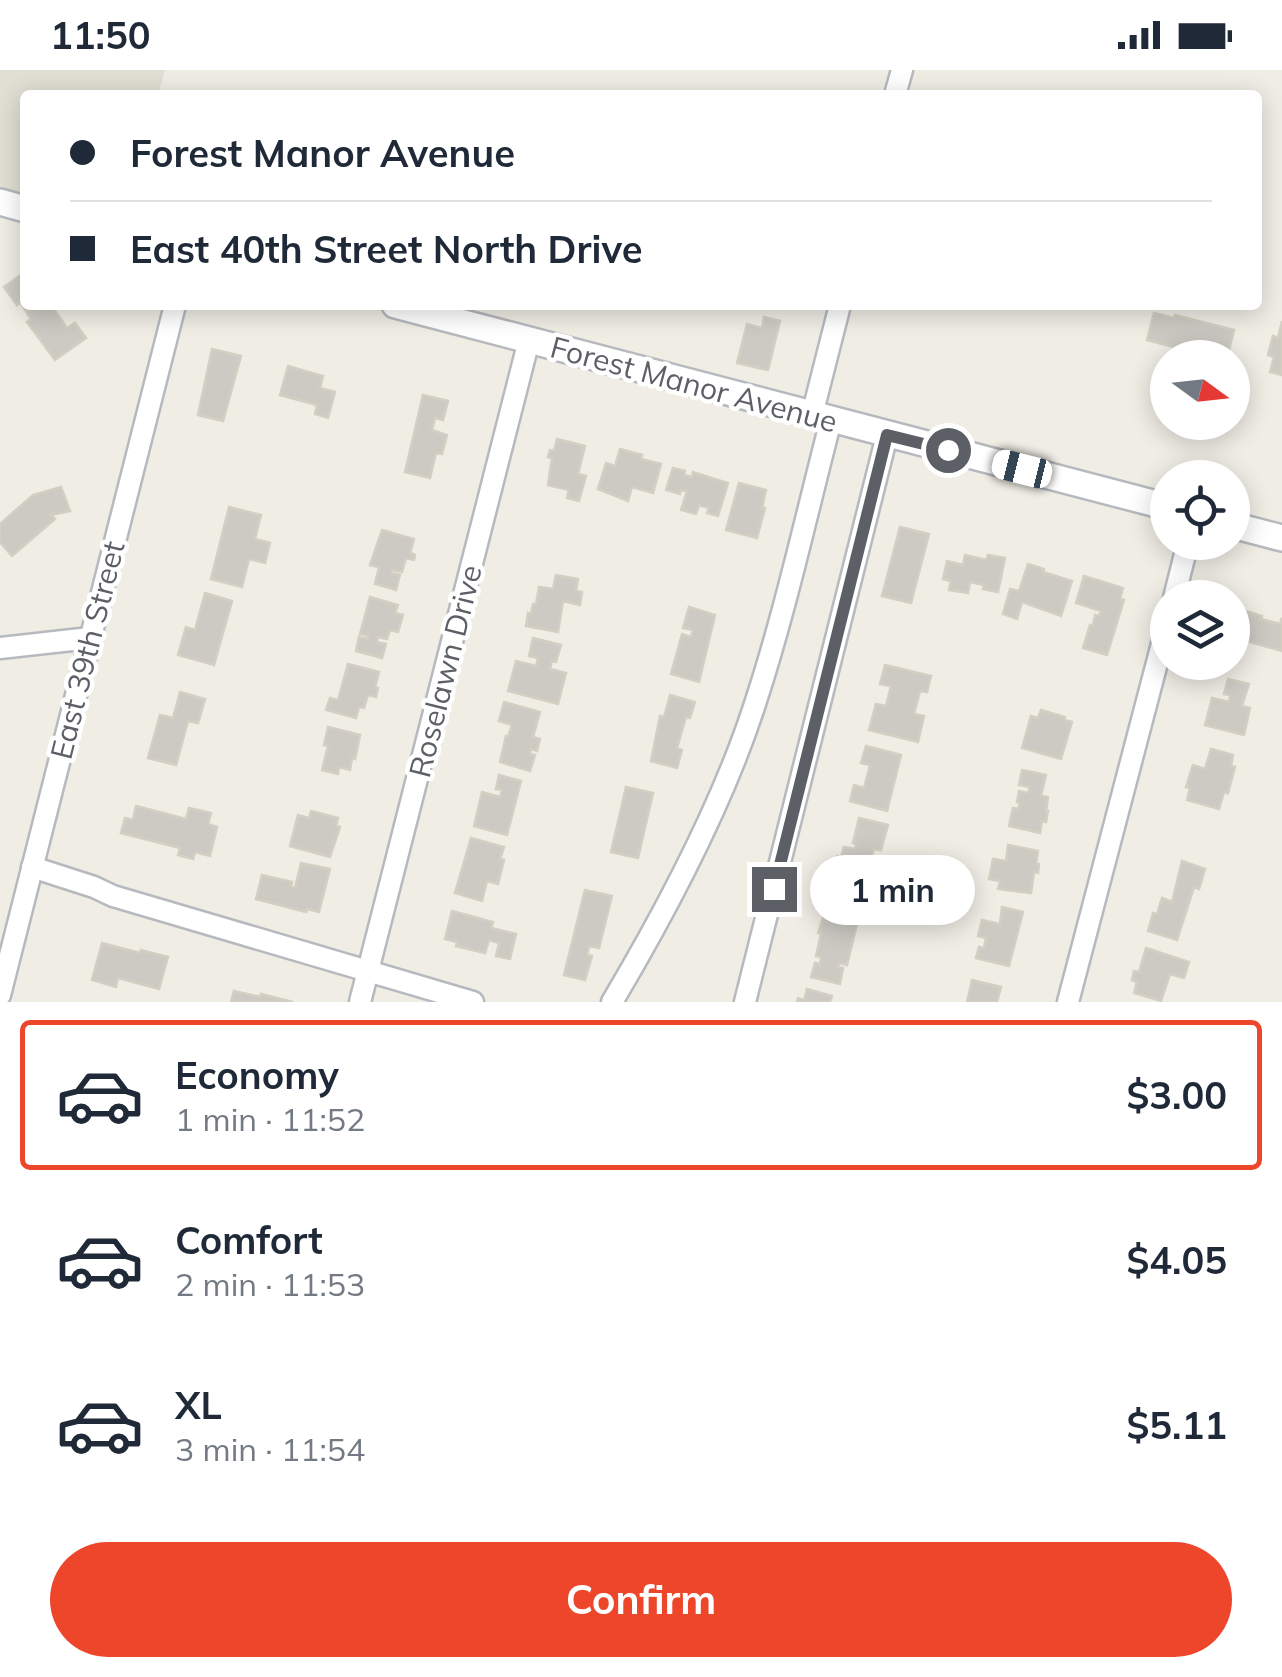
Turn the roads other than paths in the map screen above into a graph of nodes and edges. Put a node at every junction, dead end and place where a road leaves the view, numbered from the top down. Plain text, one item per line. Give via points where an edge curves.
1 (174, 310) edge
2 (414, 310) edge
3 (839, 310) edge
4 (529, 340) junction
5 (821, 417) junction
6 (887, 435) junction
7 (1150, 503) edge
8 (1250, 529) edge
9 (1282, 538) edge
10 (90, 638) junction
11 (0, 648) edge
12 (1152, 680) edge
13 (32, 867) junction
14 (368, 972) junction
15 (0, 996) edge
16 (360, 1002) edge
17 (473, 1002) edge
18 (612, 1002) edge
19 (745, 1002) edge
20 (1068, 1002) edge

1 - 10 street, East 39th Street
2 - 4 street, Forest Manor Avenue
3 - 5 street
4 - 5 street, Forest Manor Avenue
4 - 14 street, Roselawn Drive
5 - 6 street, Forest Manor Avenue
5 - 18 street via 780,620 754,707 686,866
6 - 7 street, Forest Manor Avenue
6 - 19 street
8 - 9 street
10 - 11 street
10 - 13 street, East 39th Street
12 - 20 street
13 - 14 street
13 - 15 street, East 39th Street
14 - 16 street, Roselawn Drive
14 - 17 street

